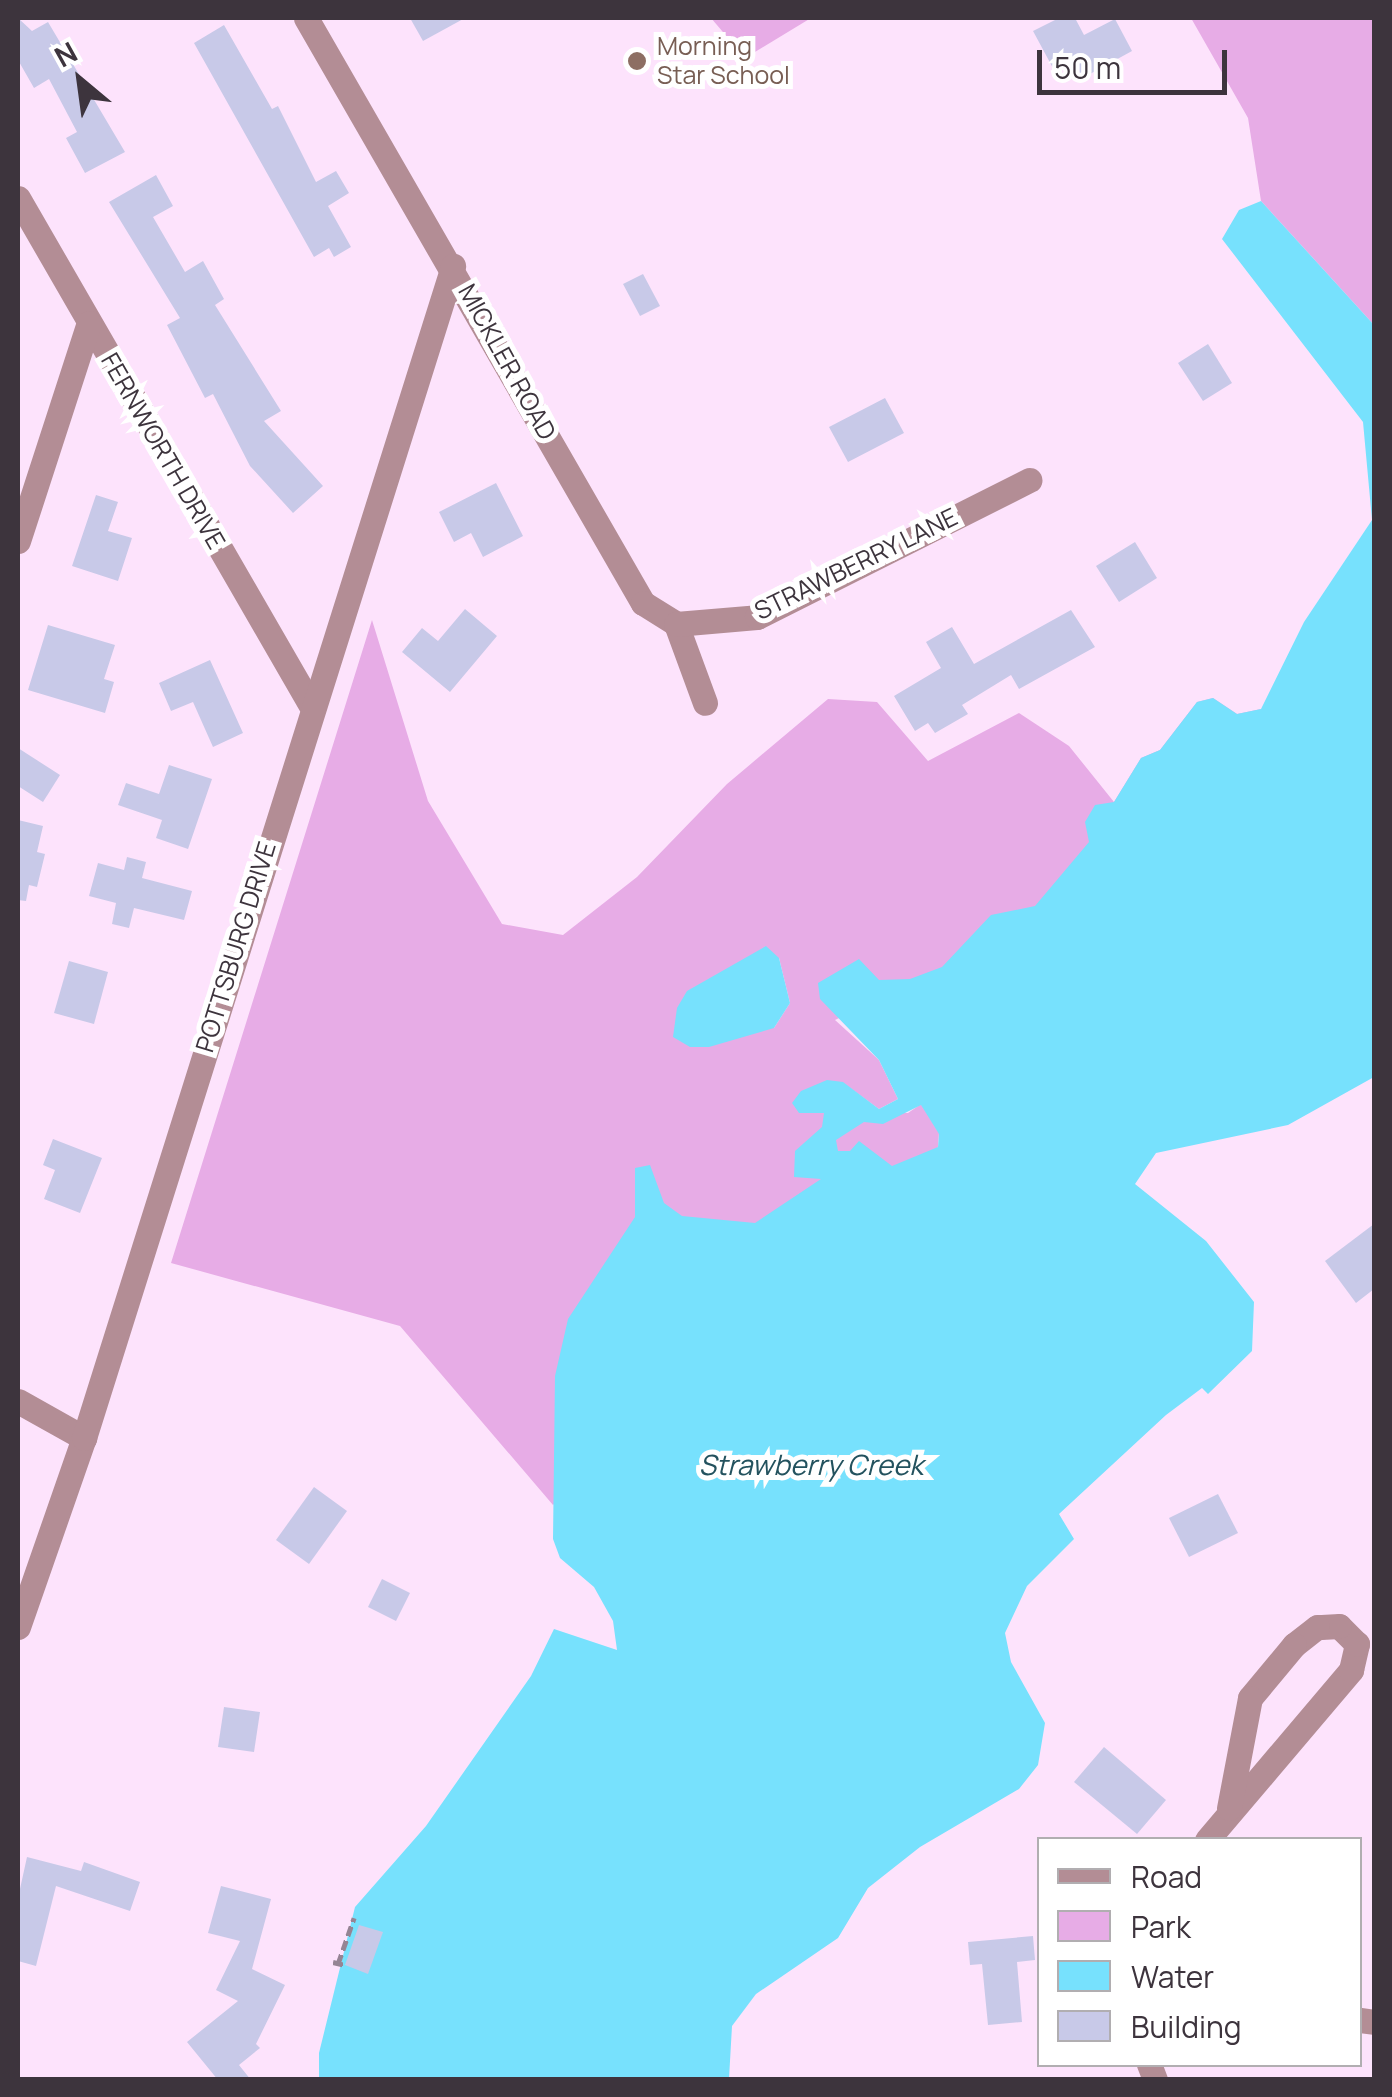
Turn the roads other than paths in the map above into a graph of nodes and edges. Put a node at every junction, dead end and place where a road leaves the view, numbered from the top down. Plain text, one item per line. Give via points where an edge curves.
1 (306, 18) edge
2 (18, 198) edge
3 (453, 266) junction
4 (89, 323) junction
5 (1029, 480) dead end
6 (18, 541) edge
7 (676, 624) junction
8 (704, 703) dead end
9 (310, 704) junction
10 (18, 1401) edge
11 (84, 1438) junction
12 (18, 1628) edge
13 (1229, 1808) junction
14 (1209, 1837) edge

1 - 3 street, MICKLER ROAD
2 - 4 street, FERNWORTH DRIVE
3 - 7 street, MICKLER ROAD via 642,603
3 - 9 street, POTTSBURG DRIVE
4 - 6 street
4 - 9 street, FERNWORTH DRIVE
5 - 7 street, STRAWBERRY LANE via 757,617
7 - 8 street
9 - 11 street, POTTSBURG DRIVE
10 - 11 street
11 - 12 street, POTTSBURG DRIVE
13 - 13 street via 1352,1670 1358,1644 1339,1626 1317,1627 1294,1645 1250,1698
13 - 14 street

